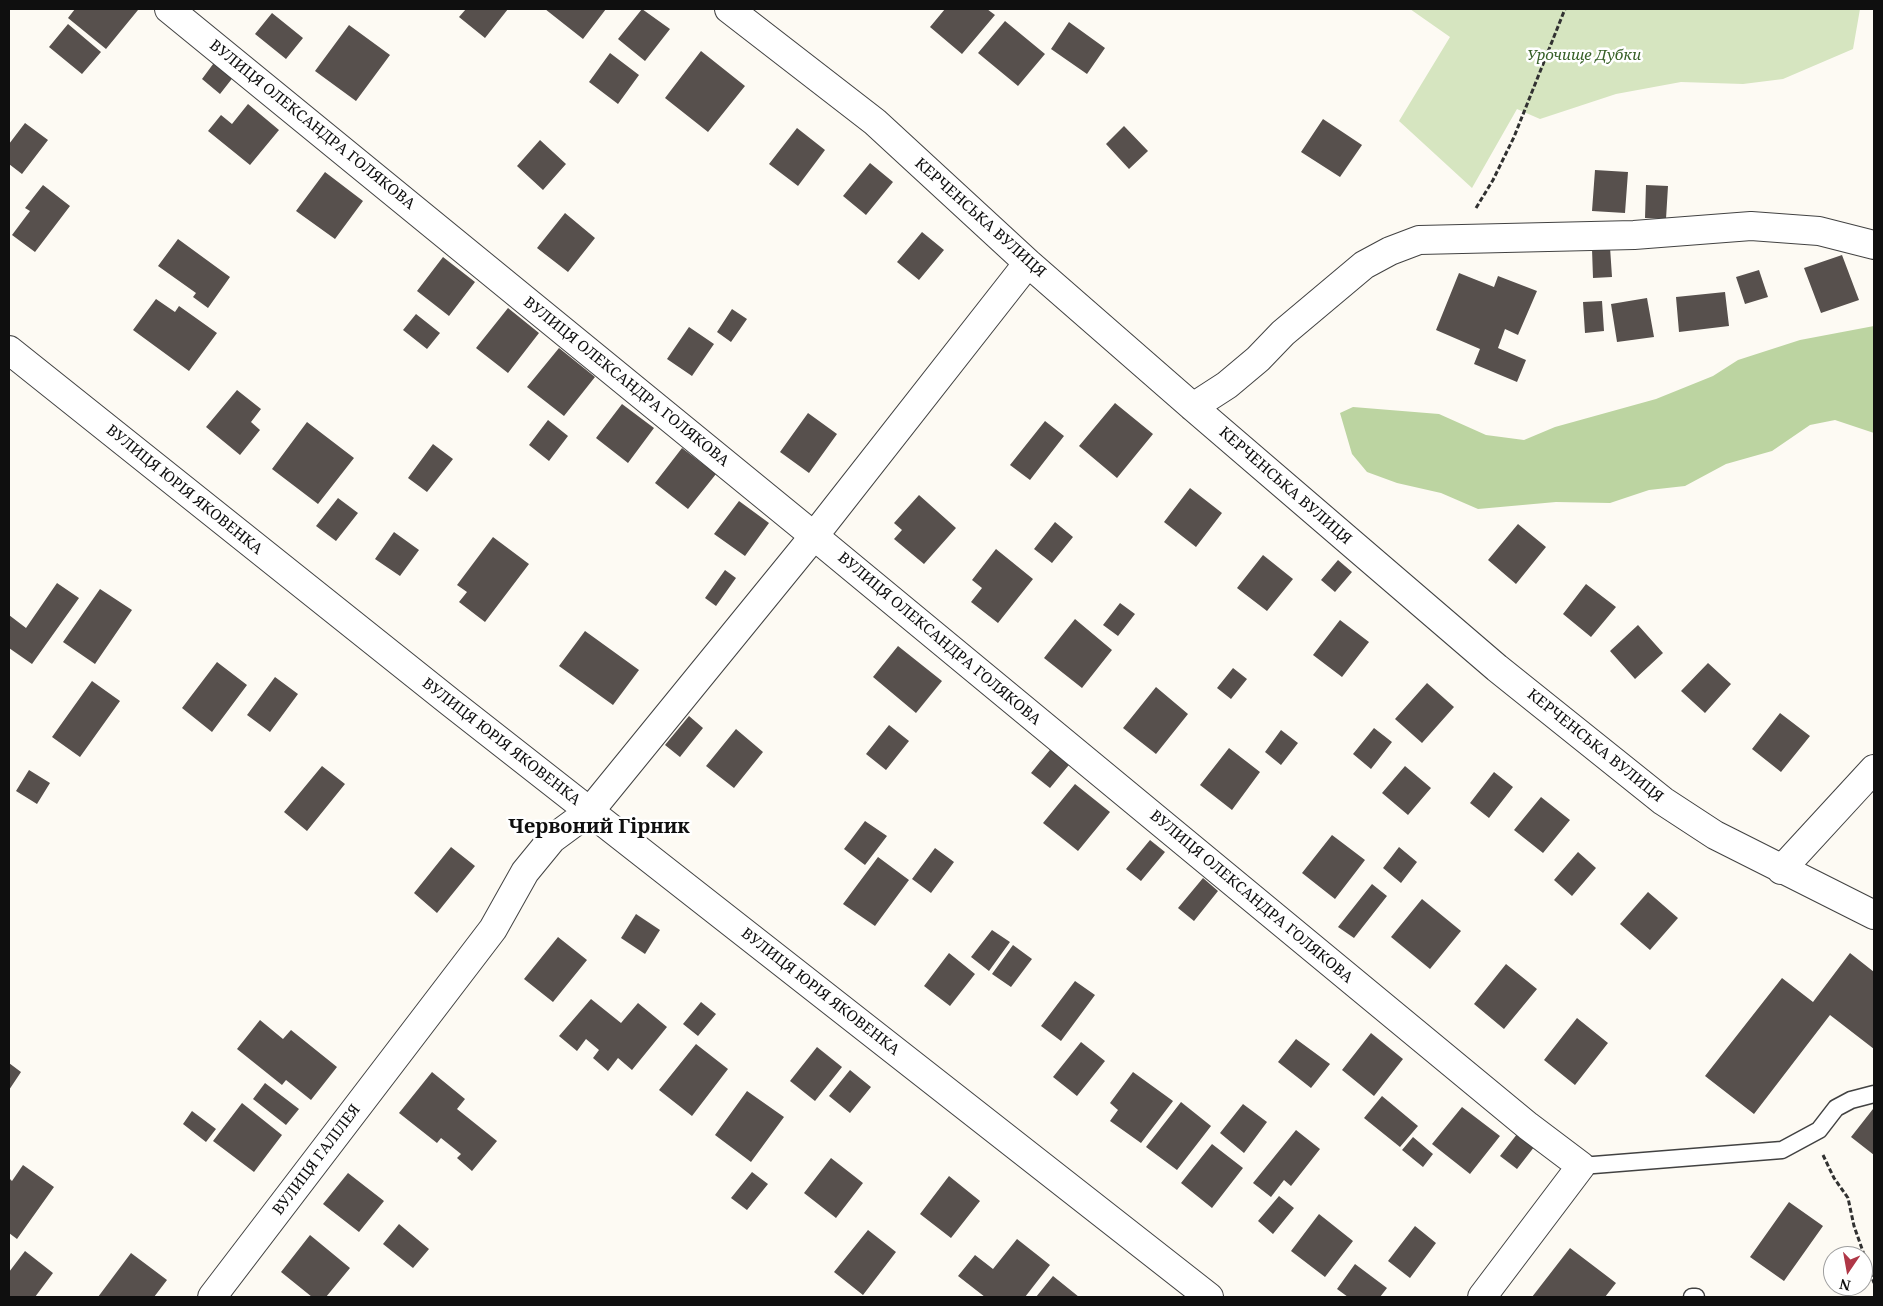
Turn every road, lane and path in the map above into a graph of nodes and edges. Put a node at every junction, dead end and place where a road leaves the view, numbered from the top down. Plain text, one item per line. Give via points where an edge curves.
1 (169, 9) edge
2 (729, 9) edge
3 (1565, 9) edge
4 (1456, 240) junction
5 (1874, 245) edge
6 (1028, 263) junction
7 (9, 350) edge
8 (1193, 407) junction
9 (814, 536) junction
10 (1874, 769) edge
11 (590, 811) junction
12 (1782, 870) junction
13 (1874, 915) edge
14 (1874, 1094) edge
15 (1819, 1130) junction
16 (1580, 1166) junction
17 (1874, 1283) edge
18 (212, 1297) edge
19 (1209, 1297) edge
20 (1482, 1297) edge
21 (1692, 1297) edge
22 (1696, 1297) edge

1 - 9 street, ВУЛИЦЯ ОЛЕКСАНДРА ГОЛЯКОВА
2 - 6 street, КЕРЧЕНСЬКА ВУЛИЦЯ via 875,122
3 - 4 path via 1514,137 1493,180
4 - 5 street via 1634,235 1751,226 1819,231
4 - 8 street via 1419,240 1364,265 1283,333 1258,359
6 - 8 street, КЕРЧЕНСЬКА ВУЛИЦЯ
6 - 9 street, ВУЛИЦЯ ГАЛІЛЕЯ
7 - 11 street, ВУЛИЦЯ ЮРІЯ ЯКОВЕНКА
8 - 12 street, КЕРЧЕНСЬКА ВУЛИЦЯ via 1497,668 1663,801 1715,835
9 - 11 street, ВУЛИЦЯ ГАЛІЛЕЯ
9 - 16 street, ВУЛИЦЯ ОЛЕКСАНДРА ГОЛЯКОВА
10 - 12 street
11 - 18 street, ВУЛИЦЯ ГАЛІЛЕЯ via 552,839 525,872 493,929
11 - 19 street, ВУЛИЦЯ ЮРІЯ ЯКОВЕНКА
12 - 13 street, КЕРЧЕНСЬКА ВУЛИЦЯ
14 - 15 lane via 1836,1108
15 - 16 lane via 1782,1150
15 - 17 path via 1824,1158 1848,1198
16 - 20 street
21 - 22 lane

